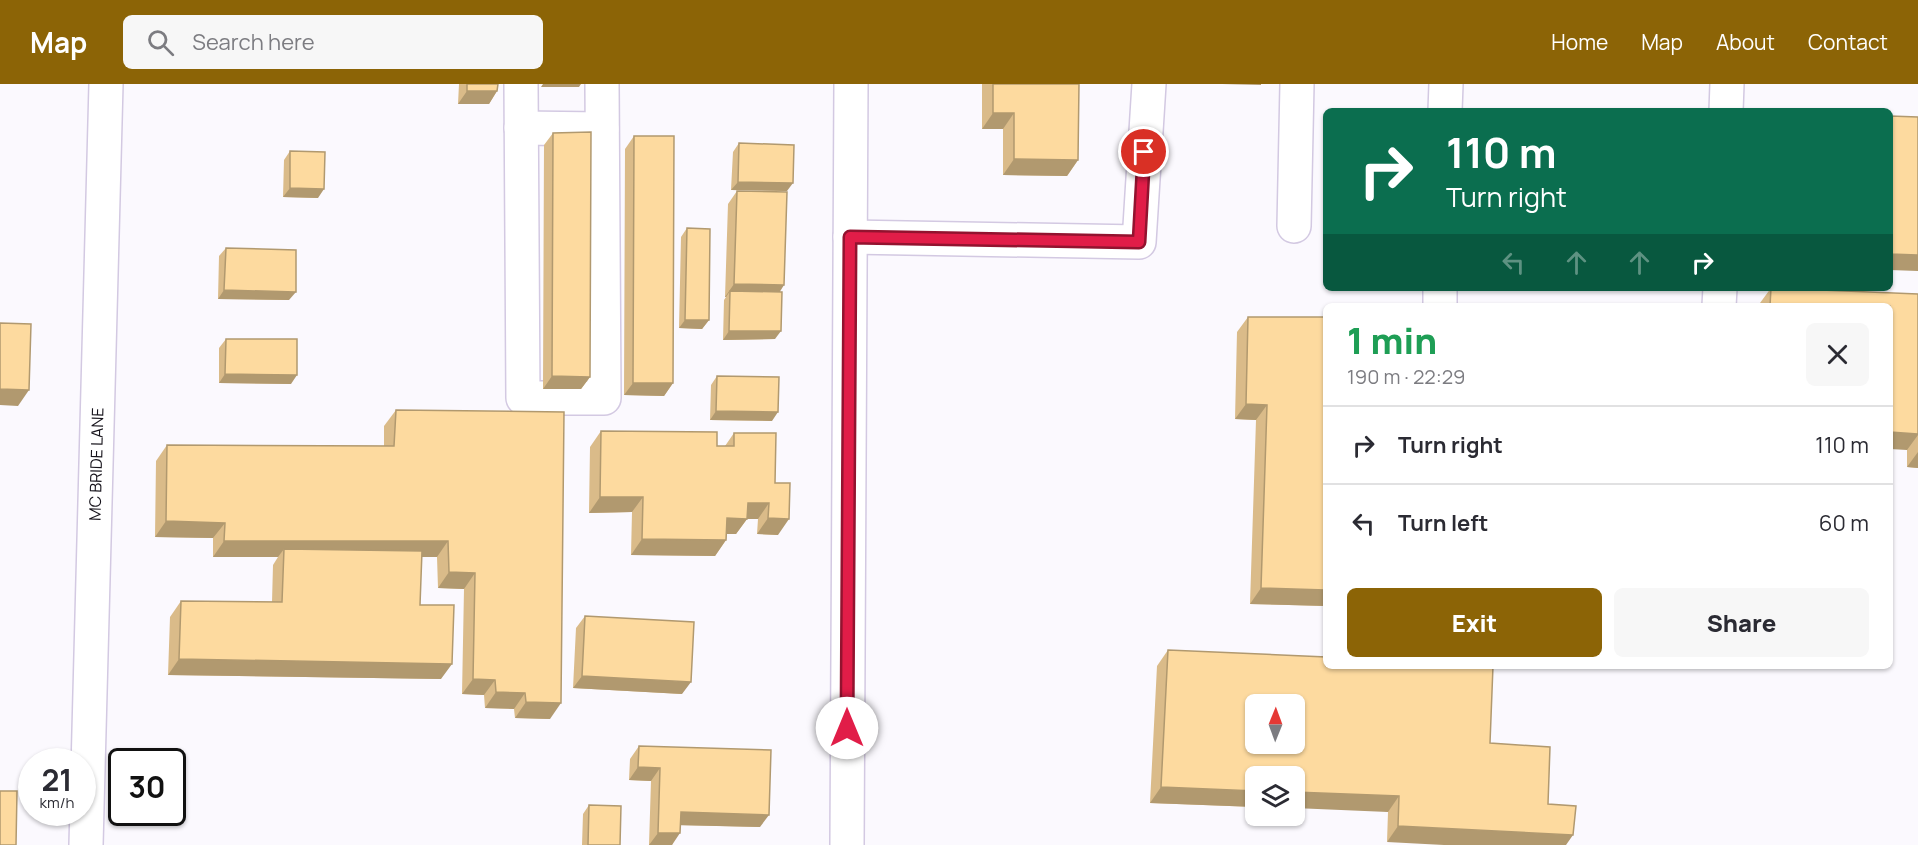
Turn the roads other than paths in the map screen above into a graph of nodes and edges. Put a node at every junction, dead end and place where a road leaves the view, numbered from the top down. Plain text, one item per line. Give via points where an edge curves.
1 (106, 84) edge
2 (521, 84) edge
3 (602, 84) edge
4 (851, 84) edge
5 (1149, 84) edge
6 (1298, 84) edge
7 (1446, 84) edge
8 (1727, 84) edge
9 (1445, 108) edge
10 (1726, 108) edge
11 (522, 128) junction
12 (603, 129) junction
13 (1293, 226) dead end
14 (850, 237) junction
15 (86, 845) edge
16 (847, 845) edge

1 - 15 street, MC BRIDE LANE
2 - 11 street
3 - 12 street
4 - 14 street
5 - 14 street via 1139,242
6 - 13 street
7 - 9 street
8 - 10 street
11 - 12 street
11 - 12 street via 523,398 604,398
14 - 16 street

